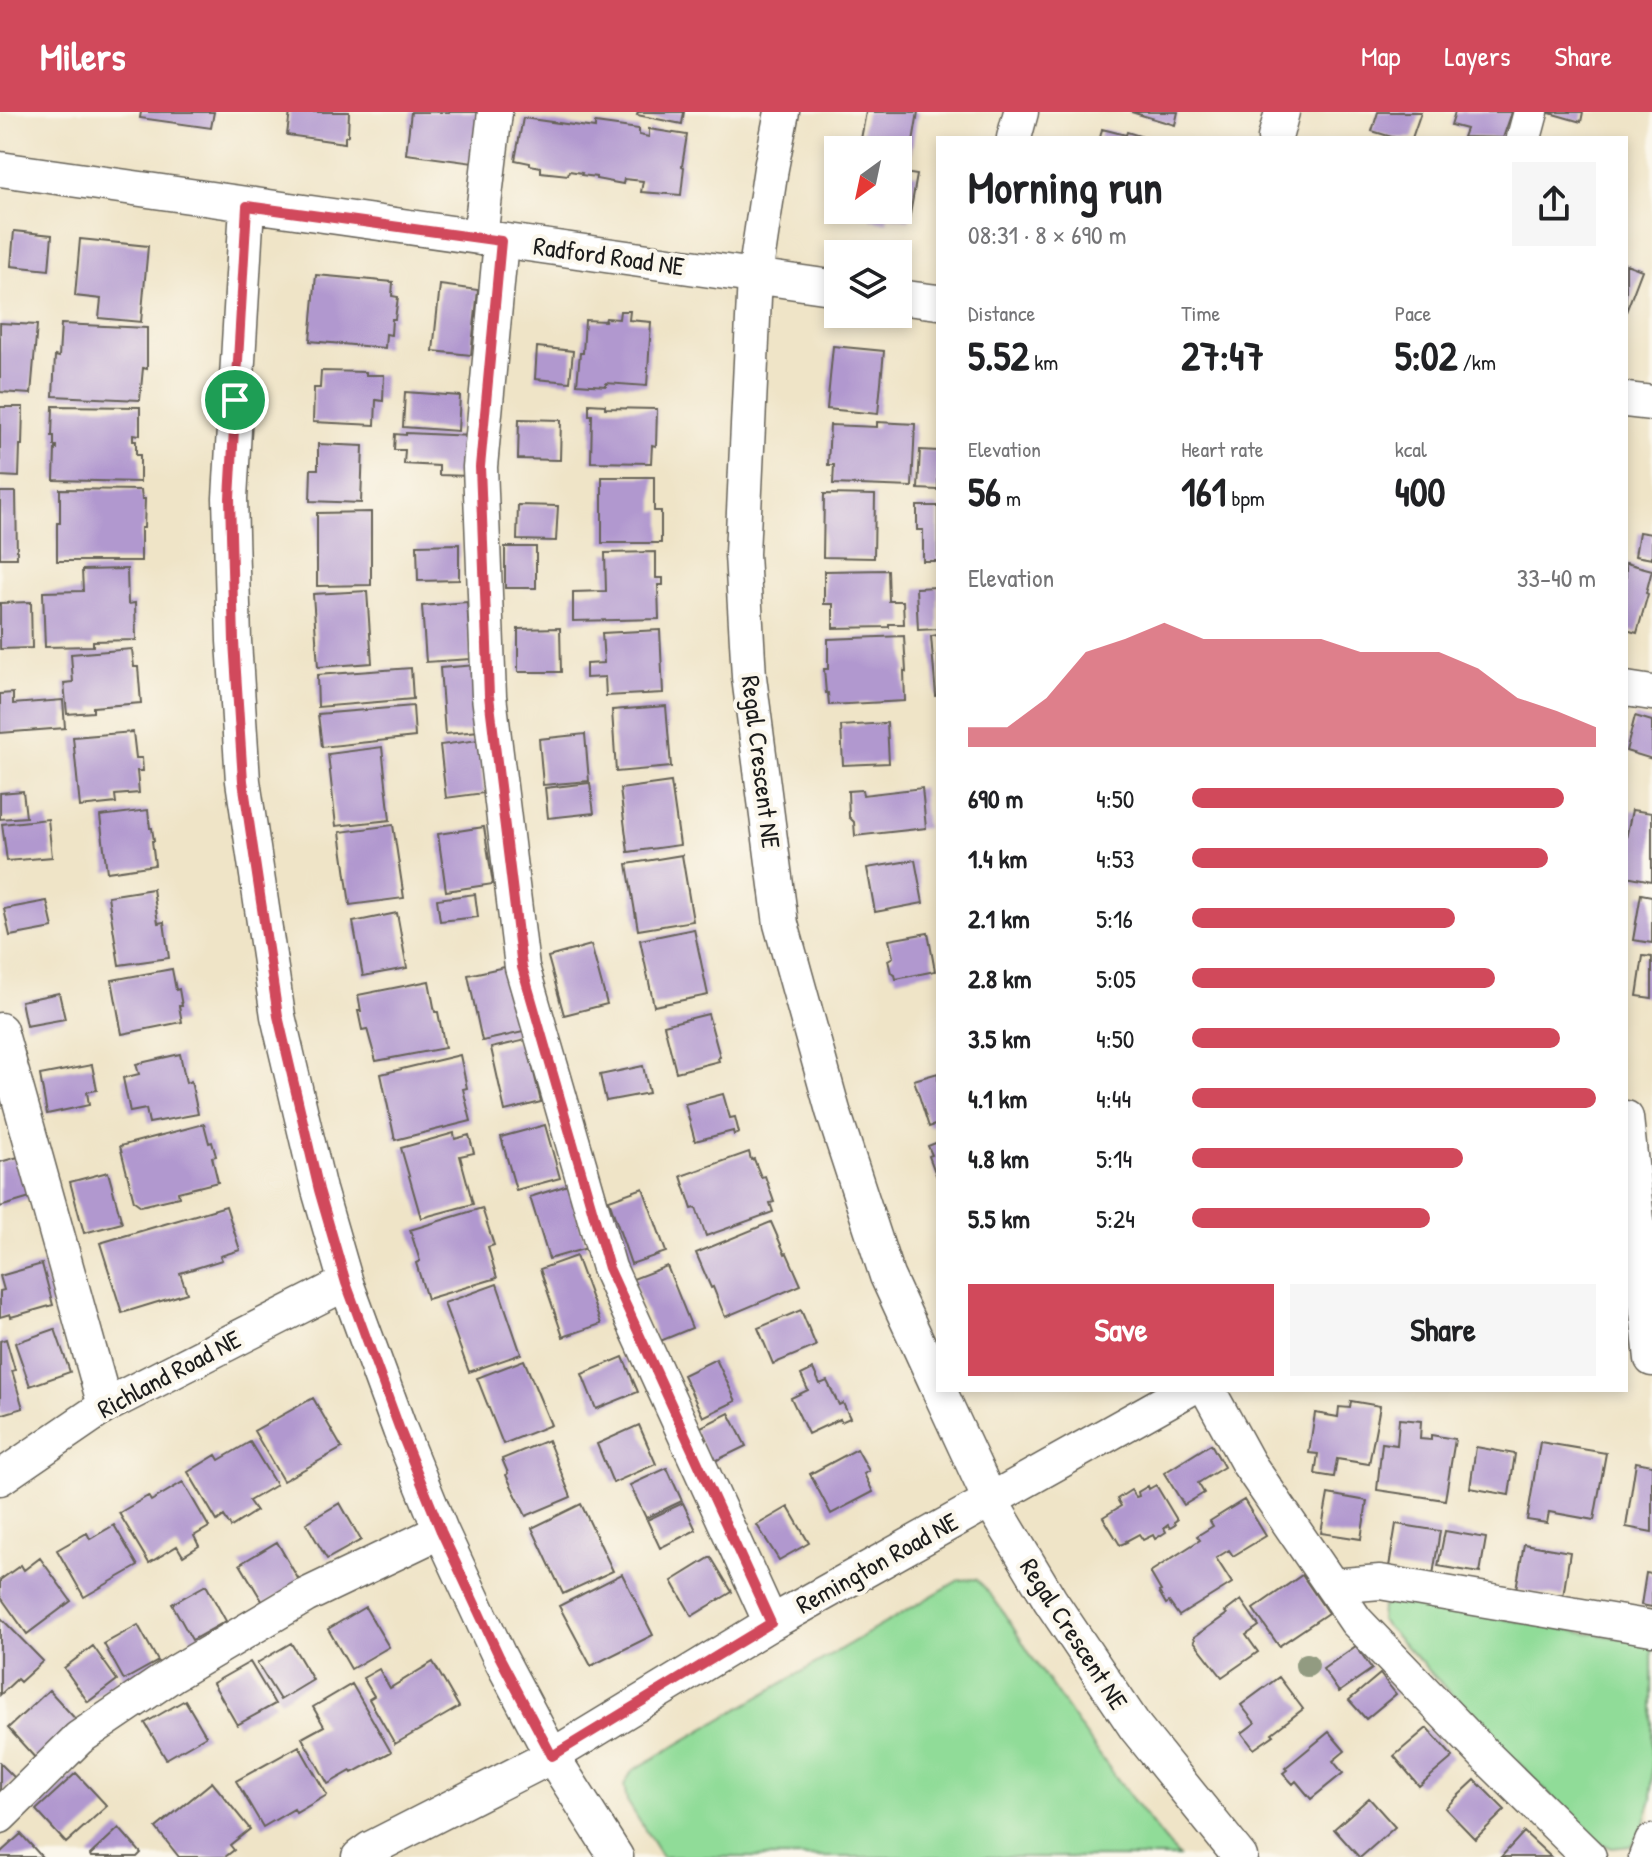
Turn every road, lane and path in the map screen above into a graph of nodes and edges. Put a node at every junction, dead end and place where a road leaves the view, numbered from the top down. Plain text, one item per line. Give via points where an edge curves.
1 (495, 112) edge
2 (782, 112) edge
3 (1021, 112) edge
4 (1282, 112) edge
5 (1531, 112) edge
6 (1015, 136) edge
7 (1276, 136) edge
8 (1525, 136) edge
9 (0, 169) edge
10 (247, 206) junction
11 (490, 240) junction
12 (755, 276) junction
13 (824, 286) edge
14 (912, 299) edge
15 (936, 302) edge
16 (1628, 400) edge
17 (1652, 403) edge
18 (1628, 689) edge
19 (1652, 693) edge
20 (0, 1030) edge
21 (1628, 1137) edge
22 (346, 1283) junction
23 (1652, 1359) edge
24 (1628, 1370) edge
25 (1652, 1374) edge
26 (936, 1382) edge
27 (941, 1392) edge
28 (1183, 1392) edge
29 (1209, 1392) edge
30 (105, 1406) junction
31 (0, 1478) edge
32 (990, 1500) junction
33 (441, 1531) junction
34 (1332, 1586) junction
35 (771, 1623) junction
36 (1652, 1628) edge
37 (552, 1756) junction
38 (0, 1816) edge
39 (1652, 1842) edge
40 (359, 1857) edge
41 (616, 1857) edge
42 (1240, 1857) edge
43 (1589, 1857) edge
44 (1646, 1857) edge

1 - 11 street
2 - 12 street, Regal Crescent NE
3 - 6 street
4 - 7 street
5 - 8 street
9 - 10 street, Radford Road NE
10 - 11 street, Radford Road NE
10 - 22 street via 230,498 243,781 278,1016
11 - 12 street, Radford Road NE
11 - 35 street via 480,467 489,696 522,967 609,1268
12 - 13 street, Radford Road NE
12 - 26 street, Regal Crescent NE via 742,554 749,677 781,924 833,1111 887,1276
14 - 15 street
16 - 17 street
18 - 19 street
20 - 30 street
21 - 23 street
22 - 30 street, Richland Road NE
22 - 33 street
24 - 25 street
27 - 32 street, Regal Crescent NE
28 - 32 street, Remington Road NE
29 - 34 street via 1248,1463
30 - 31 street, Richland Road NE
32 - 35 street, Remington Road NE
32 - 42 street, Regal Crescent NE via 1136,1728
33 - 37 street
33 - 38 street via 305,1596 175,1673 79,1738
34 - 36 street via 1380,1582
34 - 43 street via 1356,1621
35 - 37 street, Remington Road NE
37 - 40 street, Remington Road NE
37 - 41 street
39 - 44 street

